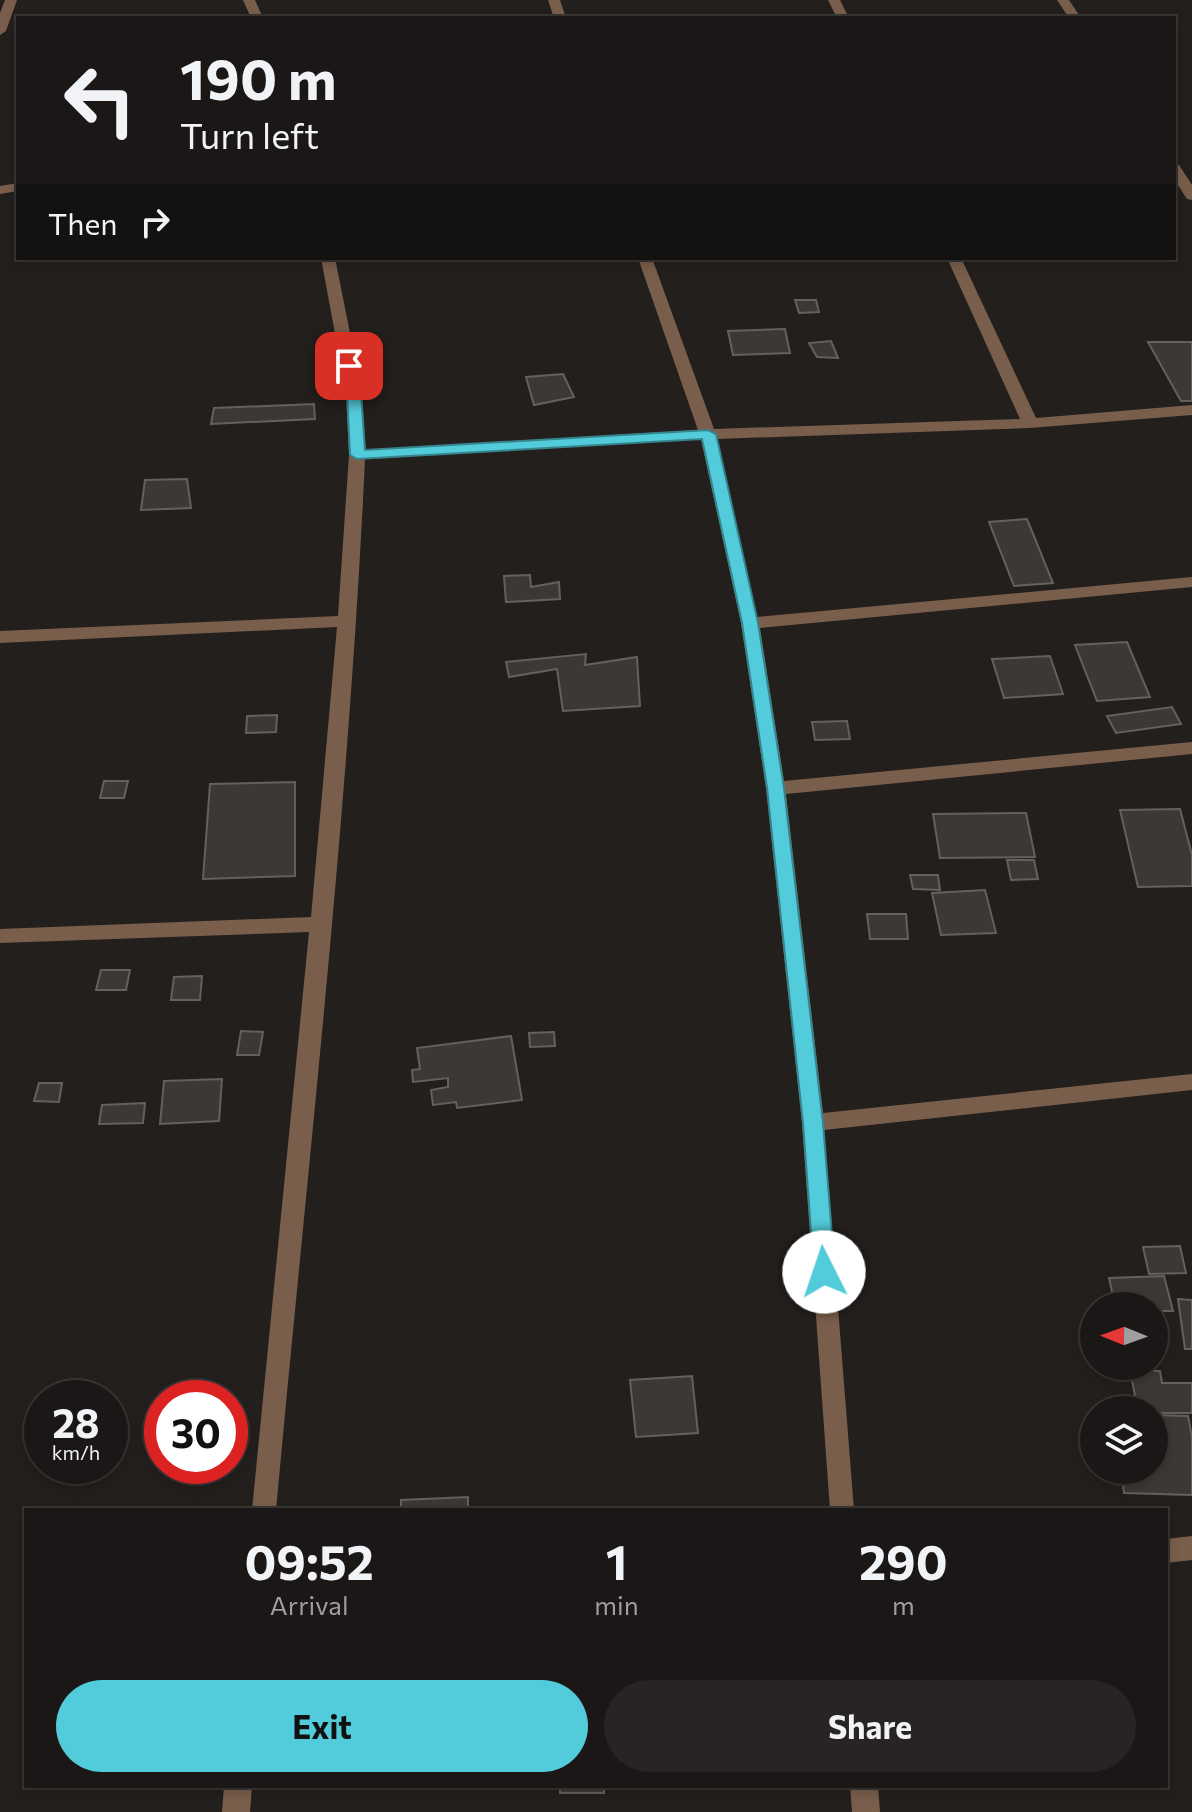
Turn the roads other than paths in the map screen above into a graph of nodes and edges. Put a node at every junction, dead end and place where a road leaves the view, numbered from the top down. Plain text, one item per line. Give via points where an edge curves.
1 (11, 0) edge
2 (0, 31) edge
3 (1176, 171) edge
4 (1192, 196) edge
5 (328, 260) edge
6 (646, 260) edge
7 (955, 260) edge
8 (1192, 410) edge
9 (1030, 423) junction
10 (708, 434) junction
11 (357, 455) junction
12 (1192, 582) edge
13 (345, 621) junction
14 (750, 623) junction
15 (0, 637) edge
16 (1192, 748) edge
17 (776, 788) junction
18 (320, 924) junction
19 (0, 936) edge
20 (1192, 1082) edge
21 (813, 1123) junction
22 (264, 1508) edge
23 (842, 1508) edge
24 (1192, 1548) edge
25 (1168, 1551) edge
26 (238, 1788) edge
27 (864, 1788) edge
28 (236, 1812) edge
29 (866, 1812) edge

1 - 2 street
3 - 4 street
5 - 11 street via 354,393
6 - 10 street
7 - 9 street
8 - 9 street
9 - 10 street
10 - 11 street
10 - 14 street
11 - 13 street
12 - 14 street
13 - 15 street
13 - 18 street
14 - 17 street
16 - 17 street
17 - 21 street
18 - 19 street
18 - 22 street
20 - 21 street
21 - 23 street
24 - 25 street
26 - 28 street
27 - 29 street

